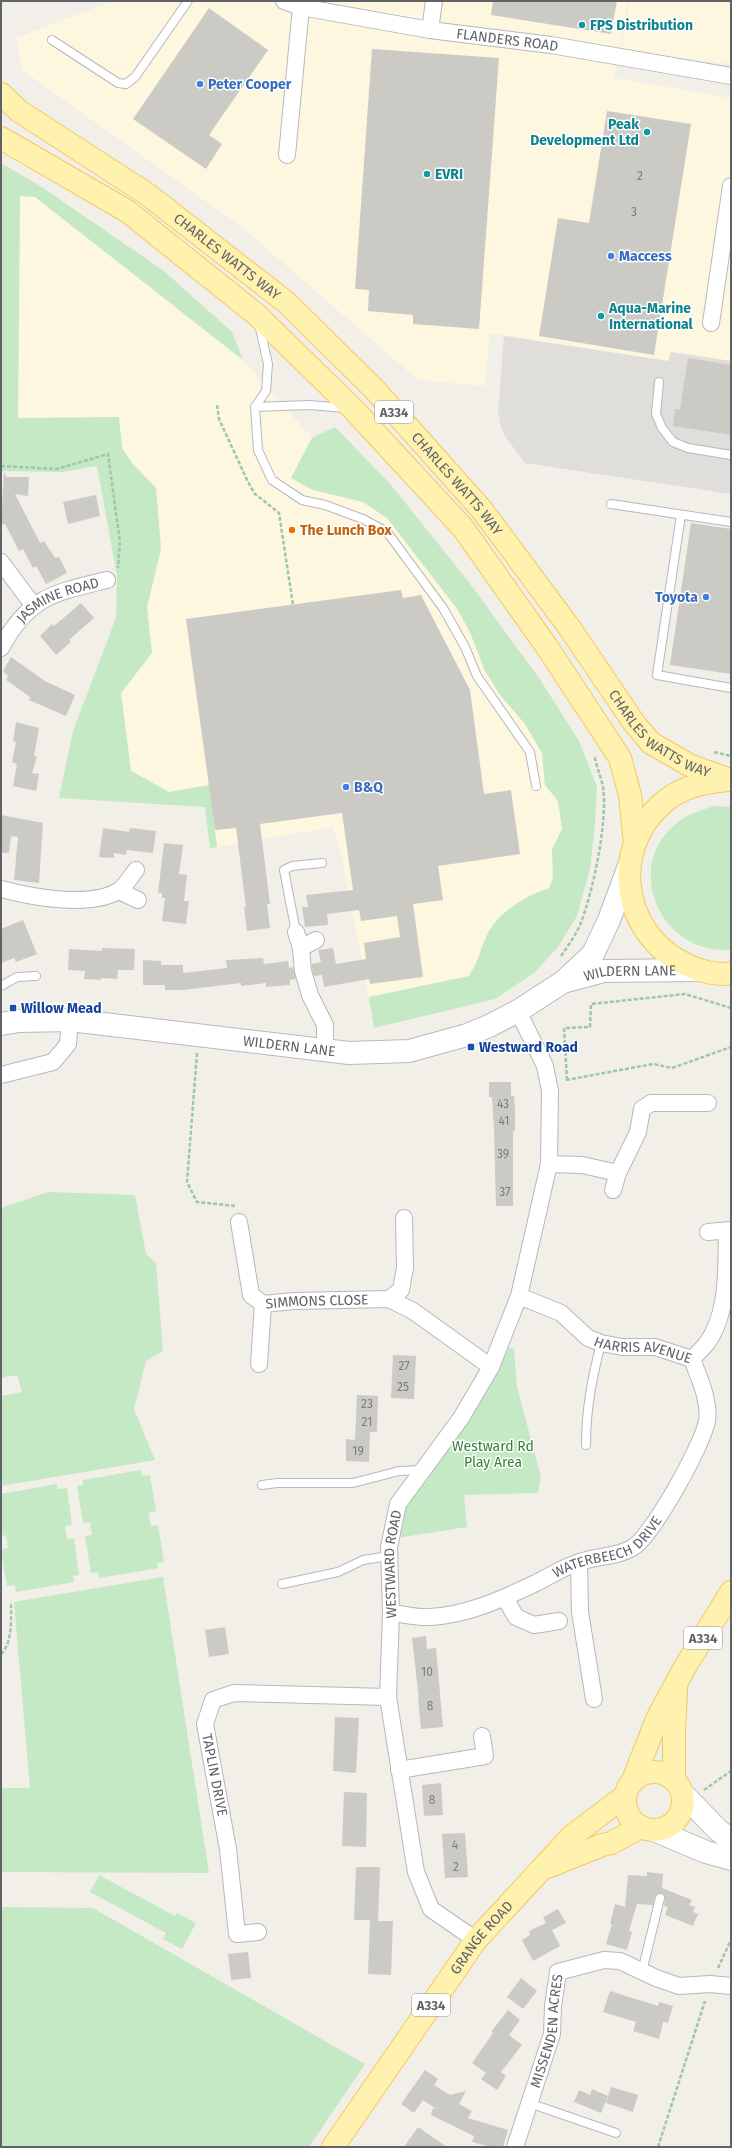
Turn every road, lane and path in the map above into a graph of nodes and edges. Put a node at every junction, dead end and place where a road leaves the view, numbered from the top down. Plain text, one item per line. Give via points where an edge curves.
1 (188, 1) edge
2 (284, 1) edge
3 (434, 1) edge
4 (302, 7) junction
5 (430, 30) junction
6 (52, 40) dead end
7 (731, 76) edge
8 (1, 94) edge
9 (1, 138) edge
10 (287, 155) dead end
11 (731, 186) edge
12 (257, 315) junction
13 (711, 323) dead end
14 (659, 382) dead end
15 (217, 405) dead end
16 (255, 407) junction
17 (353, 409) junction
18 (731, 455) edge
19 (1, 466) edge
20 (611, 504) dead end
21 (681, 515) junction
22 (731, 522) edge
23 (1, 562) edge
24 (107, 580) joint
25 (33, 605) junction
26 (293, 605) dead end
27 (1, 648) edge
28 (731, 688) edge
29 (614, 748) junction
30 (730, 780) edge
31 (536, 786) dead end
32 (635, 842) junction
33 (322, 863) dead end
34 (629, 866) junction
35 (136, 870) dead end
36 (1, 889) edge
37 (119, 891) junction
38 (138, 900) dead end
39 (296, 932) joint
40 (316, 940) dead end
41 (301, 948) junction
42 (560, 957) dead end
43 (698, 970) junction
44 (730, 974) edge
45 (36, 976) dead end
46 (563, 982) junction
47 (1, 986) edge
48 (731, 1008) edge
49 (518, 1011) junction
50 (70, 1020) junction
51 (1, 1024) edge
52 (198, 1035) junction
53 (731, 1047) edge
54 (325, 1050) junction
55 (1, 1075) edge
56 (562, 1076) dead end
57 (567, 1080) junction
58 (708, 1103) dead end
59 (549, 1164) junction
60 (618, 1173) junction
61 (613, 1190) dead end
62 (404, 1218) dead end
63 (239, 1222) joint
64 (729, 1231) edge
65 (708, 1232) dead end
66 (519, 1296) junction
67 (388, 1299) junction
68 (264, 1304) junction
69 (601, 1343) junction
70 (692, 1359) junction
71 (259, 1364) dead end
72 (491, 1367) junction
73 (586, 1446) dead end
74 (422, 1470) junction
75 (262, 1485) dead end
76 (389, 1556) junction
77 (579, 1562) junction
78 (282, 1584) dead end
79 (731, 1592) edge
80 (505, 1598) junction
81 (10, 1602) dead end
82 (391, 1613) junction
83 (559, 1622) dead end
84 (1, 1654) edge
85 (676, 1686) junction
86 (388, 1697) junction
87 (594, 1699) dead end
88 (482, 1736) dead end
89 (399, 1770) junction
90 (731, 1771) edge
91 (629, 1788) junction
92 (690, 1788) junction
93 (706, 1796) dead end
94 (648, 1829) junction
95 (731, 1840) edge
96 (731, 1859) edge
97 (540, 1870) junction
98 (660, 1898) dead end
99 (258, 1932) dead end
100 (476, 1940) junction
101 (731, 1940) edge
102 (642, 1972) junction
103 (710, 1984) junction
104 (731, 1986) edge
105 (529, 2103) junction
106 (616, 2133) dead end
107 (333, 2147) edge
108 (515, 2147) edge
109 (658, 2147) edge

1 - 6 lane via 135,77 126,84 118,83
2 - 4 street, FLANDERS ROAD
3 - 5 street
4 - 5 street, FLANDERS ROAD
4 - 10 street
5 - 7 street, FLANDERS ROAD via 551,45
8 - 30 main road, CHARLES WATTS WAY / A334 via 19,111 147,194 287,303 375,390 482,510 569,627 634,723 651,743 689,765
9 - 12 main road, CHARLES WATTS WAY / A334 via 127,211
11 - 13 street
12 - 16 lane via 268,364 266,391
12 - 17 main road, CHARLES WATTS WAY / A334
14 - 18 lane via 656,414 662,428 673,442 688,448
15 - 26 path via 219,419 248,482 255,494 279,514
16 - 17 lane via 309,405
16 - 31 lane via 258,450 272,480 302,500 325,505 363,519 387,532 443,608 465,647 477,676 530,752
17 - 29 main road, CHARLES WATTS WAY / A334 via 463,528
19 - 24 path via 57,469 108,454 120,542 117,576
20 - 21 lane
21 - 22 lane
21 - 28 lane via 658,675
23 - 25 street
24 - 25 street, JASMINE ROAD via 58,592
25 - 27 street, JASMINE ROAD via 9,633
29 - 32 main road, CHARLES WATTS WAY / A334 via 620,758 630,795
29 - 42 path via 594,758 603,788 601,839 584,911 573,938
30 - 32 main road via 700,783 673,796 650,816
32 - 34 main road
33 - 39 lane via 292,866 284,870
34 - 43 main road via 630,893 638,919 653,941 674,959
34 - 46 street, WILDERN LANE via 593,954
35 - 37 street
36 - 37 street via 16,893 93,900
37 - 38 street
39 - 41 street
40 - 41 street
41 - 54 street via 303,971 310,995 325,1025
43 - 44 main road
43 - 46 street, WILDERN LANE via 604,971
45 - 47 lane via 17,977
46 - 49 street, WILDERN LANE
48 - 57 path via 685,994 591,1004 590,1027 564,1028
49 - 54 street, WILDERN LANE via 467,1035 409,1051 349,1053
49 - 59 street, WESTWARD ROAD via 550,1084
50 - 51 street, WILDERN LANE
50 - 52 street, WILDERN LANE
50 - 55 street via 68,1044 53,1062
52 - 54 street, WILDERN LANE
52 - 63 path via 187,1182 197,1202 237,1206
53 - 57 path via 672,1068 653,1064
56 - 57 path via 563,1080
58 - 60 street via 651,1103 644,1106 640,1113 638,1132
59 - 60 street via 582,1165
59 - 66 street, WESTWARD ROAD
60 - 61 street
62 - 67 street, SIMMONS CLOSE via 405,1268 401,1290
63 - 68 street, SIMMONS CLOSE via 251,1295
64 - 65 street, HARRIS AVENUE
64 - 70 street, HARRIS AVENUE via 726,1284 717,1324 707,1342
66 - 69 street, HARRIS AVENUE via 561,1313 588,1338
66 - 72 street, WESTWARD ROAD
67 - 68 street, SIMMONS CLOSE
67 - 72 street, SIMMONS CLOSE via 412,1311
68 - 71 street
69 - 70 street, HARRIS AVENUE via 622,1347 654,1348
69 - 73 lane via 586,1413
70 - 77 street, WATERBEECH DRIVE via 706,1402 707,1421 668,1502 644,1538 633,1548
72 - 74 street, WESTWARD ROAD via 461,1418
74 - 75 lane via 399,1470 352,1483
74 - 76 street, WESTWARD ROAD via 398,1504
76 - 78 lane via 363,1560 338,1572
76 - 82 street, WESTWARD ROAD
77 - 80 street, WATERBEECH DRIVE
77 - 87 street via 580,1612
79 - 85 main road, A334
80 - 82 street, WATERBEECH DRIVE via 472,1611 429,1618
80 - 83 street via 516,1617 534,1624
81 - 84 path via 9,1639 6,1649
82 - 86 street, WESTWARD ROAD
85 - 91 main road, A334 via 658,1717
85 - 92 main road, A334 via 674,1731
86 - 89 street, WESTWARD ROAD
86 - 99 street, TAPLIN DRIVE via 234,1693 213,1700 205,1724 228,1849 237,1934
88 - 89 street via 485,1756
89 - 100 street, WESTWARD ROAD via 416,1872 431,1909
90 - 92 path
91 - 92 main road via 640,1774 654,1771 667,1774
91 - 94 main road via 625,1805 628,1814 634,1822
91 - 97 main road, GRANGE ROAD / A334 via 572,1836
92 - 93 path
92 - 94 main road via 682,1811 671,1825
92 - 95 street via 718,1830
94 - 96 street
94 - 97 main road, GRANGE ROAD / A334
97 - 100 main road, GRANGE ROAD / A334
98 - 102 lane
100 - 107 main road, GRANGE ROAD / A334
101 - 103 path
102 - 103 street, MISSENDEN ACRES via 679,1986
102 - 105 street, MISSENDEN ACRES via 620,1961 604,1960 558,1972 552,2034
103 - 104 street, MISSENDEN ACRES
103 - 109 path
105 - 106 lane
105 - 108 street, MISSENDEN ACRES

